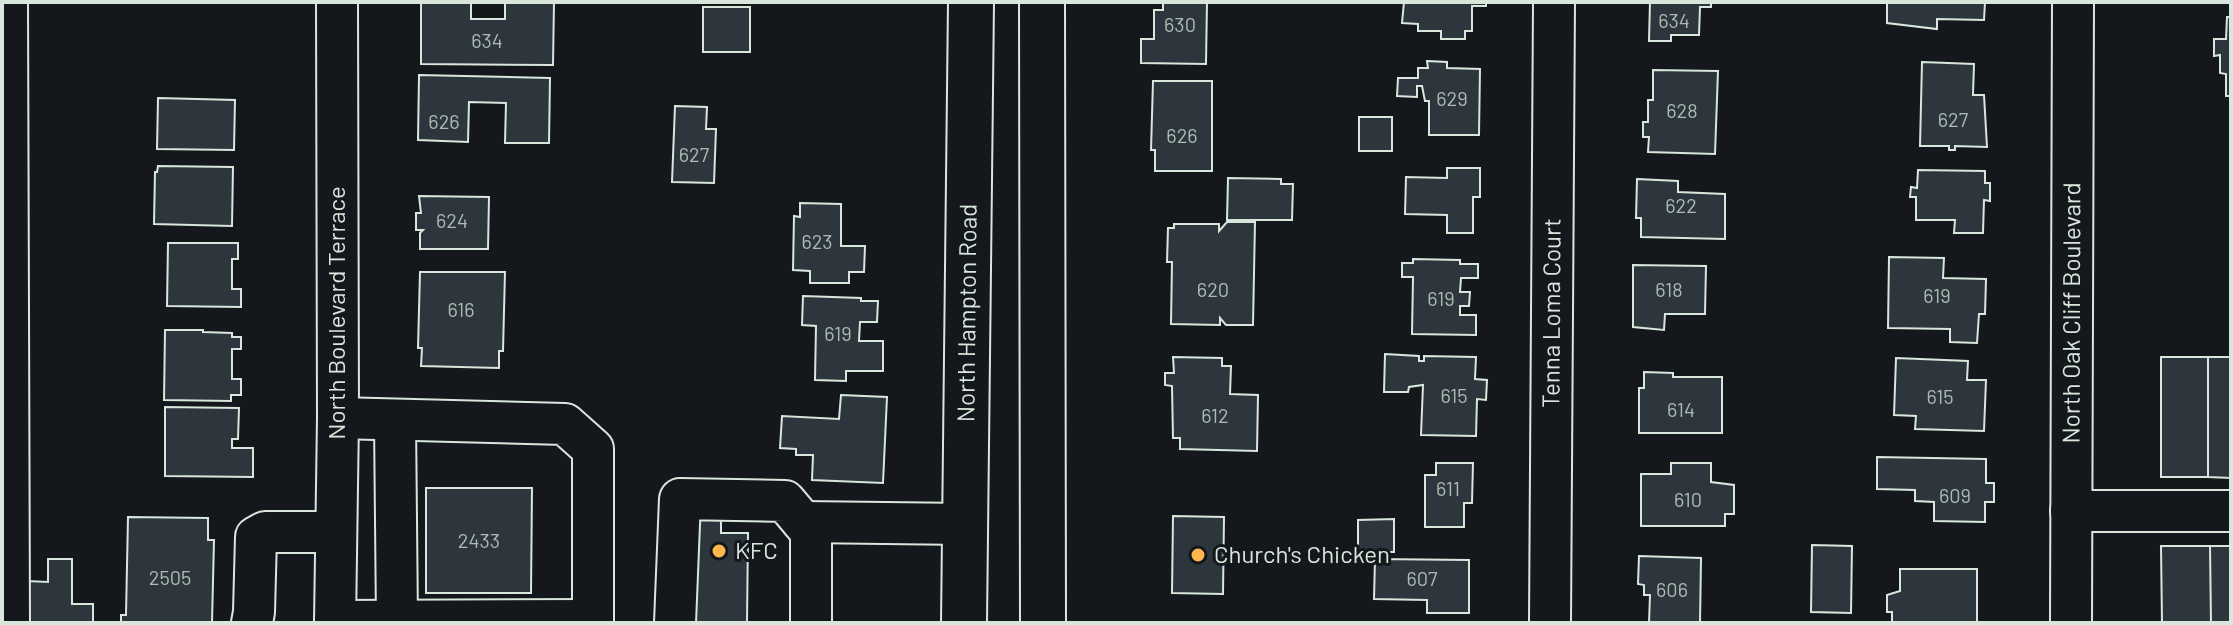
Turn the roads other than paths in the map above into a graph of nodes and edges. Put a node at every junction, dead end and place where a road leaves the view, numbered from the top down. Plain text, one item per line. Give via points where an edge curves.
1 (7, 2) edge
2 (337, 2) edge
3 (971, 2) edge
4 (1042, 2) edge
5 (1554, 2) edge
6 (2073, 2) edge
7 (338, 418) junction
8 (395, 420) junction
9 (2071, 511) junction
10 (2231, 511) edge
11 (803, 522) junction
12 (966, 524) junction
13 (335, 532) junction
14 (593, 621) edge
15 (335, 622) edge
16 (397, 622) edge
17 (9, 623) edge
18 (252, 623) edge
19 (675, 623) edge
20 (811, 623) edge
21 (964, 623) edge
22 (1043, 623) edge
23 (1550, 623) edge
24 (2071, 623) edge

1 - 17 street
2 - 7 street, North Boulevard Terrace
3 - 12 main road, North Hampton Road
4 - 22 main road
5 - 23 street, Tenna Loma Court
6 - 9 street, North Oak Cliff Boulevard
7 - 8 street
7 - 13 street, North Boulevard Terrace
8 - 14 street via 565,424 593,449
8 - 16 street
9 - 10 street
9 - 24 street, North Oak Cliff Boulevard
11 - 12 street
11 - 19 street via 785,501 680,499
11 - 20 street via 811,532
12 - 21 main road, North Hampton Road
13 - 15 street, North Boulevard Terrace
13 - 18 street via 265,532 256,537
14 - 16 street
15 - 16 street

